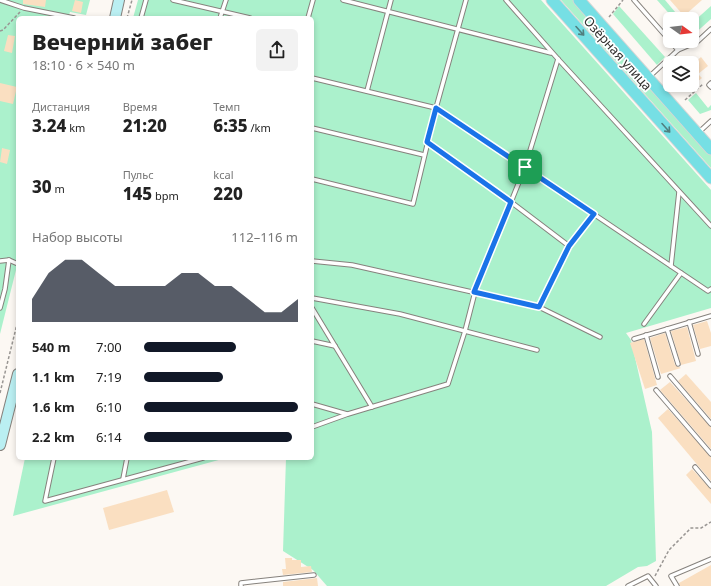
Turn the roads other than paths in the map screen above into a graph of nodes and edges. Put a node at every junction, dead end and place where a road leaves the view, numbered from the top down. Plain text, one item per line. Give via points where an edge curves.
1 (0, 0) edge
2 (15, 0) edge
3 (119, 0) edge
4 (146, 0) edge
5 (173, 0) edge
6 (226, 0) edge
7 (313, 0) edge
8 (343, 0) edge
9 (390, 0) edge
10 (466, 0) edge
11 (506, 0) edge
12 (552, 0) edge
13 (580, 0) edge
14 (634, 0) edge
15 (14, 4) junction
16 (387, 11) junction
17 (222, 12) junction
18 (64, 16) edge
19 (115, 16) edge
20 (142, 16) edge
21 (221, 16) edge
22 (241, 16) edge
23 (309, 16) edge
24 (458, 29) junction
25 (711, 29) edge
26 (678, 50) junction
27 (552, 53) junction
28 (558, 59) junction
29 (314, 78) edge
30 (648, 78) junction
31 (367, 91) junction
32 (436, 108) junction
33 (711, 121) edge
34 (314, 128) edge
35 (697, 133) junction
36 (427, 142) junction
37 (711, 149) edge
38 (424, 155) junction
39 (525, 167) junction
40 (711, 178) edge
41 (314, 179) edge
42 (679, 192) junction
43 (511, 202) junction
44 (594, 214) junction
45 (711, 226) edge
46 (569, 246) junction
47 (9, 260) junction
48 (0, 261) edge
49 (314, 261) edge
50 (16, 263) edge
51 (671, 266) junction
52 (681, 273) junction
53 (5, 289) junction
54 (711, 289) edge
55 (0, 291) edge
56 (474, 292) junction
57 (314, 298) edge
58 (539, 307) junction
59 (0, 308) edge
60 (314, 311) edge
61 (710, 316) edge
62 (689, 322) junction
63 (711, 322) edge
64 (644, 324) dead end
65 (667, 329) junction
66 (465, 332) junction
67 (646, 335) junction
68 (600, 337) dead end
69 (634, 339) dead end
70 (314, 341) edge
71 (335, 346) junction
72 (536, 350) dead end
73 (698, 354) dead end
74 (678, 364) dead end
75 (670, 376) dead end
76 (658, 377) dead end
77 (16, 382) edge
78 (656, 390) dead end
79 (314, 405) edge
80 (372, 407) junction
81 (348, 414) junction
82 (711, 424) edge
83 (314, 425) edge
84 (0, 445) edge
85 (711, 454) edge
86 (54, 460) edge
87 (127, 460) edge
88 (185, 460) edge
89 (195, 460) edge
90 (184, 463) junction
91 (695, 467) dead end
92 (123, 479) junction
93 (711, 486) edge
94 (711, 560) edge
95 (314, 575) dead end
96 (241, 586) edge
97 (628, 586) edge
98 (656, 586) edge
99 (677, 586) edge

1 - 15 lane
2 - 15 lane
3 - 19 street
4 - 20 lane
5 - 17 lane
6 - 17 lane
7 - 23 lane
8 - 16 lane
9 - 16 lane
10 - 24 lane
11 - 27 lane
12 -> 40 main road, Озёрная улица
13 - 30 main road, Озёрная улица
14 - 26 lane
15 - 18 lane
16 - 24 lane
16 - 31 lane
17 - 21 lane
17 - 22 lane
24 - 27 lane
24 - 32 lane
25 - 26 lane via 697,42
26 - 30 lane
27 - 28 lane
28 - 39 lane
28 - 42 lane
29 - 31 lane
30 - 35 main road, Озёрная улица
31 - 32 lane
32 - 36 lane
32 - 39 lane
33 - 35 lane
34 - 38 lane
35 - 37 main road, Озёрная улица
36 - 38 lane
36 - 43 lane
38 - 41 lane via 413,204
39 - 43 lane
39 - 44 lane
42 - 45 lane
42 - 51 lane
43 - 46 lane
43 - 56 lane
44 - 46 lane
44 - 51 lane
46 - 58 lane
47 - 48 lane
47 - 50 lane
47 - 53 lane
49 - 56 lane via 352,265
51 - 52 lane
52 - 54 lane via 708,291
52 - 64 lane
53 - 55 lane
53 - 59 lane
56 - 58 lane
56 - 66 lane
57 - 66 lane via 400,314
58 - 68 lane
60 - 71 lane
61 - 62 lane
61 - 63 lane
62 - 65 lane
62 - 73 lane
65 - 67 lane
65 - 74 lane
66 - 72 lane
66 - 80 lane via 448,384
67 - 69 lane
67 - 76 lane
70 - 71 lane
71 - 80 lane
75 - 82 lane
77 - 84 street
78 - 85 lane
79 - 81 lane
80 - 81 lane
81 - 83 lane
86 - 92 lane via 44,501
87 - 92 lane
88 - 90 lane
89 - 90 lane
90 - 92 lane
91 - 93 lane
94 - 99 lane via 671,576
95 - 96 lane via 241,583
97 - 98 lane via 648,576

